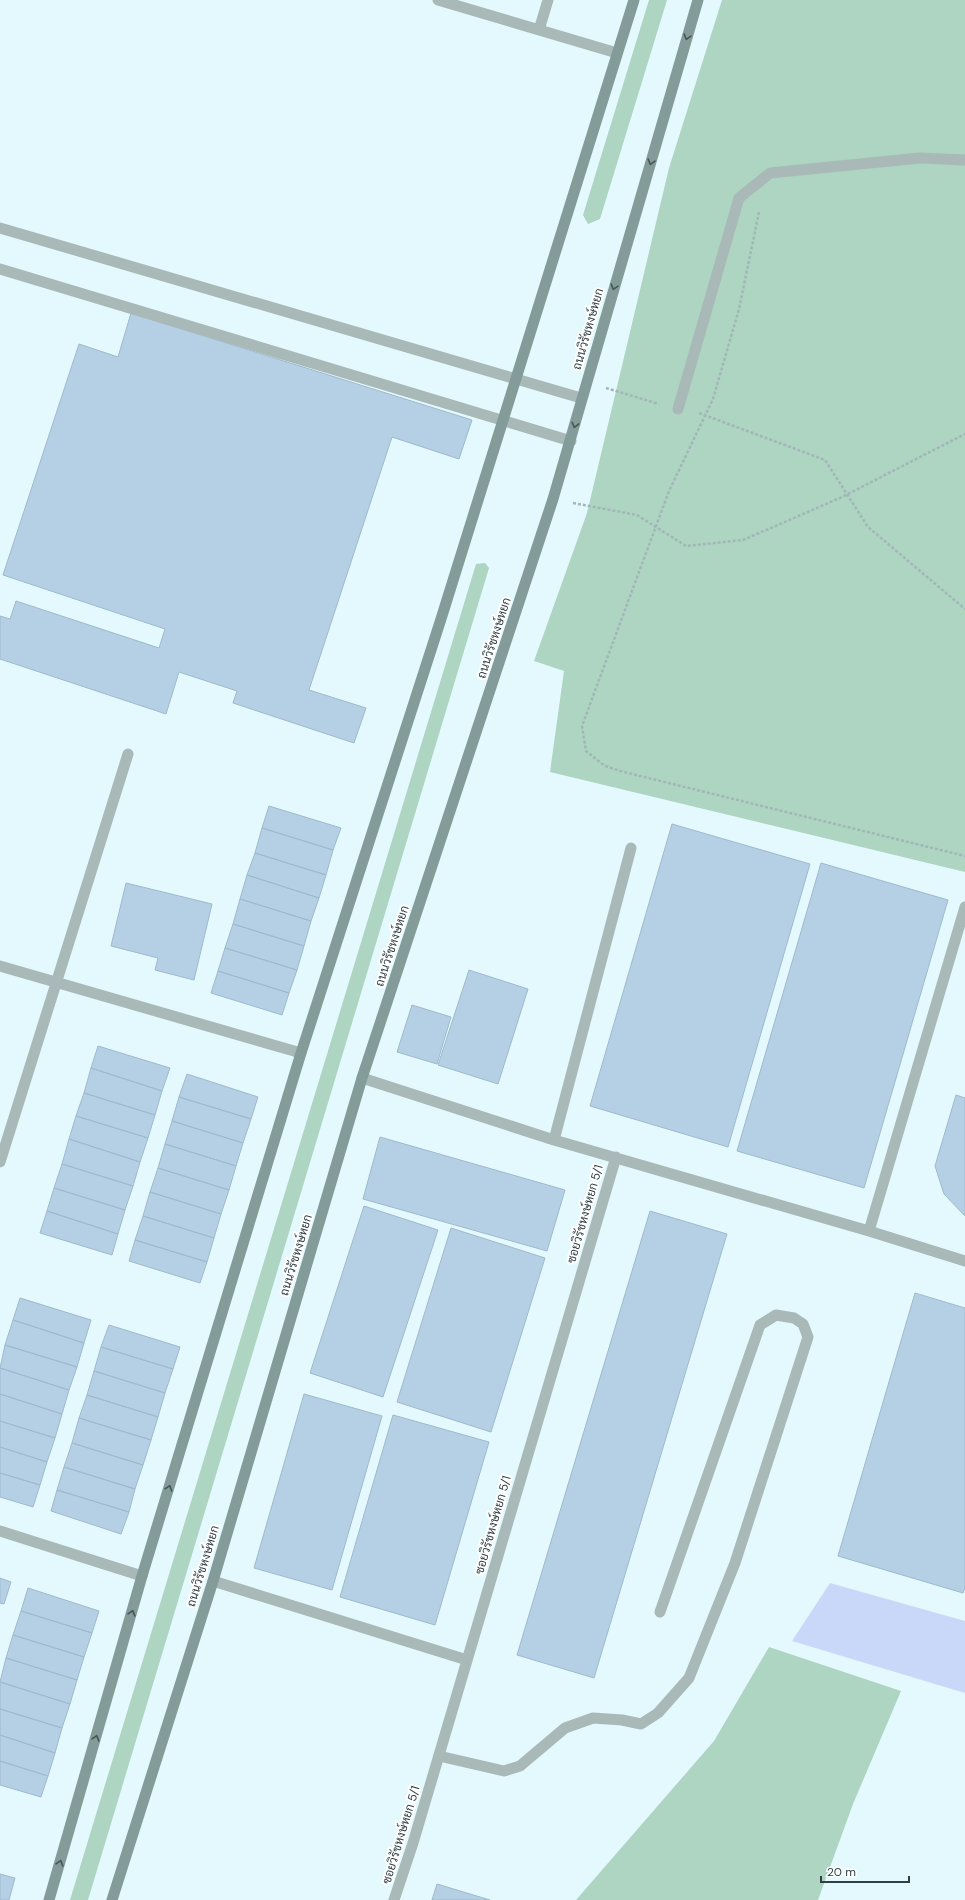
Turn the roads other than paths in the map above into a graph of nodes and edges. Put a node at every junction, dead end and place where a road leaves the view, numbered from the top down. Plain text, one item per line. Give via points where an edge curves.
1 (438, 0) edge
2 (548, 0) edge
3 (634, 0) edge
4 (698, 0) edge
5 (539, 30) junction
6 (617, 53) junction
7 (965, 160) edge
8 (0, 228) edge
9 (0, 270) edge
10 (516, 378) junction
11 (581, 398) junction
12 (678, 409) road end
13 (504, 420) junction
14 (571, 441) junction
15 (128, 754) dead end
16 (631, 848) dead end
17 (965, 907) edge
18 (0, 966) edge
19 (57, 982) junction
20 (301, 1053) junction
21 (362, 1078) junction
22 (554, 1140) junction
23 (616, 1157) junction
24 (0, 1162) edge
25 (869, 1231) junction
26 (965, 1261) edge
27 (0, 1531) edge
28 (142, 1576) junction
29 (213, 1581) junction
30 (660, 1612) dead end
31 (467, 1660) junction
32 (439, 1756) junction
33 (49, 1900) edge
34 (112, 1900) edge
35 (394, 1900) edge

1 - 5 street
2 - 5 street
3 - 6 main road
4 -> 11 main road, ถนนวิรัชหงษ์หยก
5 - 6 street
6 - 10 main road
7 - 12 street via 920,158 770,173 739,198
8 - 10 street
9 - 13 street
10 - 11 street
10 - 13 main road
11 -> 14 main road, ถนนวิรัชหงษ์หยก
13 - 14 street
13 - 20 main road
14 - 21 main road, ถนนวิรัชหงษ์หยก
15 - 19 street
16 - 22 street
17 - 25 street
18 - 19 street
19 - 20 street
19 - 24 street
28 -> 20 main road
21 - 22 street
21 - 29 main road, ถนนวิรัชหงษ์หยก
22 - 23 street
23 - 25 street
23 - 31 street, ซอยวิรัชหงษ์หยก 5/1
25 - 26 street
27 - 28 street
33 -> 28 main road
29 - 31 street
29 - 34 main road, ถนนวิรัชหงษ์หยก
30 - 32 street via 760,1325 776,1315 794,1318 803,1324 808,1337 735,1563 689,1678 658,1712 641,1724 593,1718 565,1728 520,1766 504,1771
31 - 32 street, ซอยวิรัชหงษ์หยก 5/1
32 - 35 street, ซอยวิรัชหงษ์หยก 5/1

